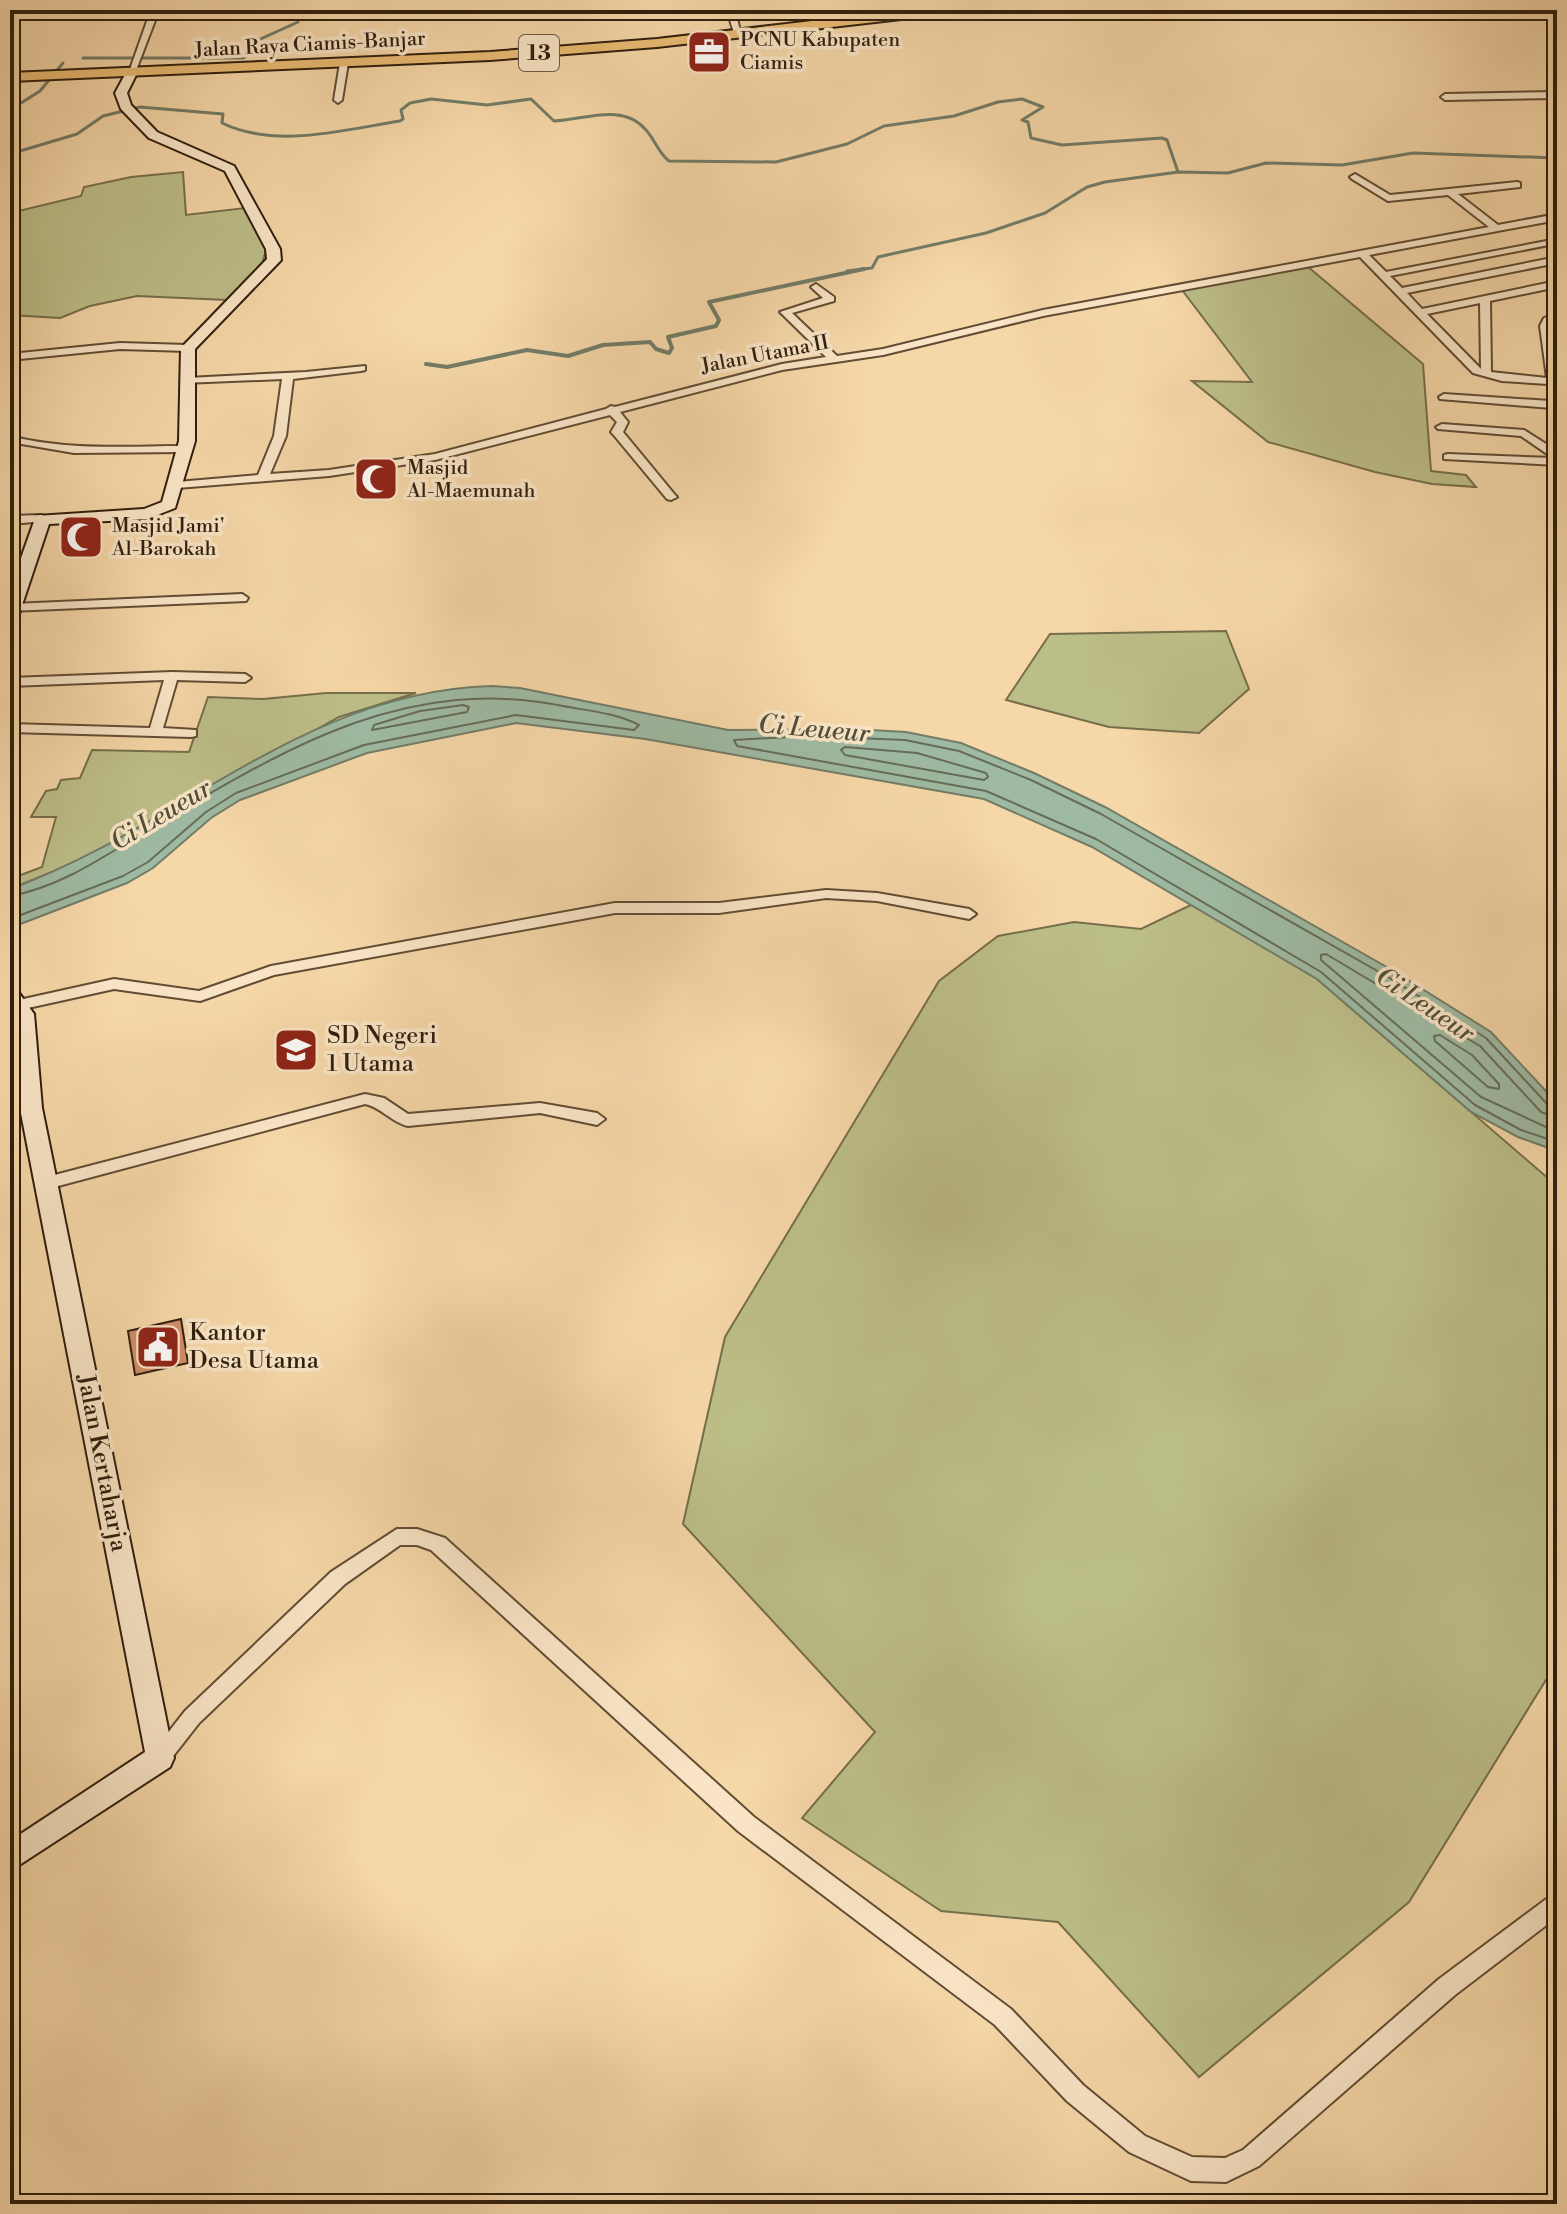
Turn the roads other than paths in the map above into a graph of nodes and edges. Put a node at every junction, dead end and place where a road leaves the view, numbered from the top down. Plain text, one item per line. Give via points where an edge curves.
1 (155, 10) edge
2 (731, 10) edge
3 (945, 10) edge
4 (892, 12) edge
5 (738, 33) junction
6 (344, 63) junction
7 (131, 73) junction
8 (10, 77) edge
9 (1557, 95) edge
10 (1445, 97) dead end
11 (338, 100) dead end
12 (1355, 177) dead end
13 (1517, 185) dead end
14 (1449, 191) junction
15 (1557, 217) edge
16 (1524, 223) junction
17 (1496, 228) junction
18 (1556, 242) edge
19 (1362, 253) junction
20 (1557, 260) edge
21 (1383, 275) junction
22 (1557, 284) edge
23 (816, 287) dead end
24 (1398, 292) junction
25 (1485, 300) junction
26 (1418, 313) junction
27 (1557, 316) edge
28 (188, 348) junction
29 (10, 357) edge
30 (833, 358) junction
31 (361, 368) dead end
32 (1486, 375) junction
33 (288, 376) junction
34 (187, 381) junction
35 (1551, 381) junction
36 (1444, 397) dead end
37 (1556, 407) edge
38 (612, 410) junction
39 (1442, 427) dead end
40 (10, 439) edge
41 (185, 449) junction
42 (1448, 457) dead end
43 (1557, 459) edge
44 (263, 478) junction
45 (177, 485) junction
46 (671, 497) dead end
47 (42, 519) junction
48 (10, 520) edge
49 (242, 598) dead end
50 (11, 611) edge
51 (172, 676) junction
52 (245, 678) dead end
53 (10, 682) edge
54 (10, 728) edge
55 (156, 731) junction
56 (191, 733) dead end
57 (969, 914) dead end
58 (14, 1000) edge
59 (597, 1119) dead end
60 (47, 1183) junction
61 (160, 1758) junction
62 (10, 1857) edge
63 (1557, 1904) edge

1 - 7 street
2 - 5 street
3 - 4 highway, Jalan Raya Ciamis-Banjar / 13
4 - 5 highway, Jalan Raya Ciamis-Banjar / 13
5 - 6 highway, Jalan Raya Ciamis-Banjar / 13 via 583,49
6 - 7 highway, Jalan Raya Ciamis-Banjar / 13
6 - 11 street
7 - 8 highway, Jalan Raya Ciamis-Banjar / 13
7 - 28 street via 122,87 127,109 161,140 230,169 273,249 274,260 265,272
9 - 10 street
12 - 14 street via 1388,198
13 - 14 street
14 - 17 street
15 - 16 street, Jalan Utama II
16 - 17 street, Jalan Utama II
16 - 18 street
17 - 19 street, Jalan Utama II
18 - 21 street
19 - 21 street
19 - 30 street, Jalan Utama II via 1043,313 896,350
20 - 24 street
21 - 24 street
22 - 25 street
23 - 30 street via 830,299 785,312
24 - 26 street
25 - 26 street
25 - 32 street
26 - 32 street
27 - 35 street via 1545,326
28 - 29 street via 120,346
28 - 34 street
30 - 38 street, Jalan Utama II
31 - 33 street
32 - 35 street
33 - 34 street
33 - 44 street via 280,436
34 - 41 street
35 - 37 street
36 - 37 street
38 - 44 street, Jalan Utama II via 435,457
38 - 46 street via 623,421 617,432
39 - 43 street via 1524,433
40 - 41 street via 55,447
41 - 45 street
42 - 43 street
44 - 45 street, Jalan Utama II
45 - 47 street via 169,505 154,513
47 - 48 street
47 - 50 street
49 - 50 street
51 - 52 street
51 - 53 street
51 - 55 street
54 - 55 street
55 - 56 street
57 - 58 street via 852,894 719,908 615,908 271,971 200,996 125,984
58 - 60 street, Jalan Kertaharja via 23,1014 31,1108
59 - 60 street via 535,1108 408,1120 396,1117 378,1100 365,1099
60 - 61 street, Jalan Kertaharja
61 - 62 street
61 - 63 street via 192,1717 338,1578 397,1537 433,1541 746,1824 1003,2017 1075,2093 1137,2144 1191,2169 1226,2170 1251,2158 1447,1987

